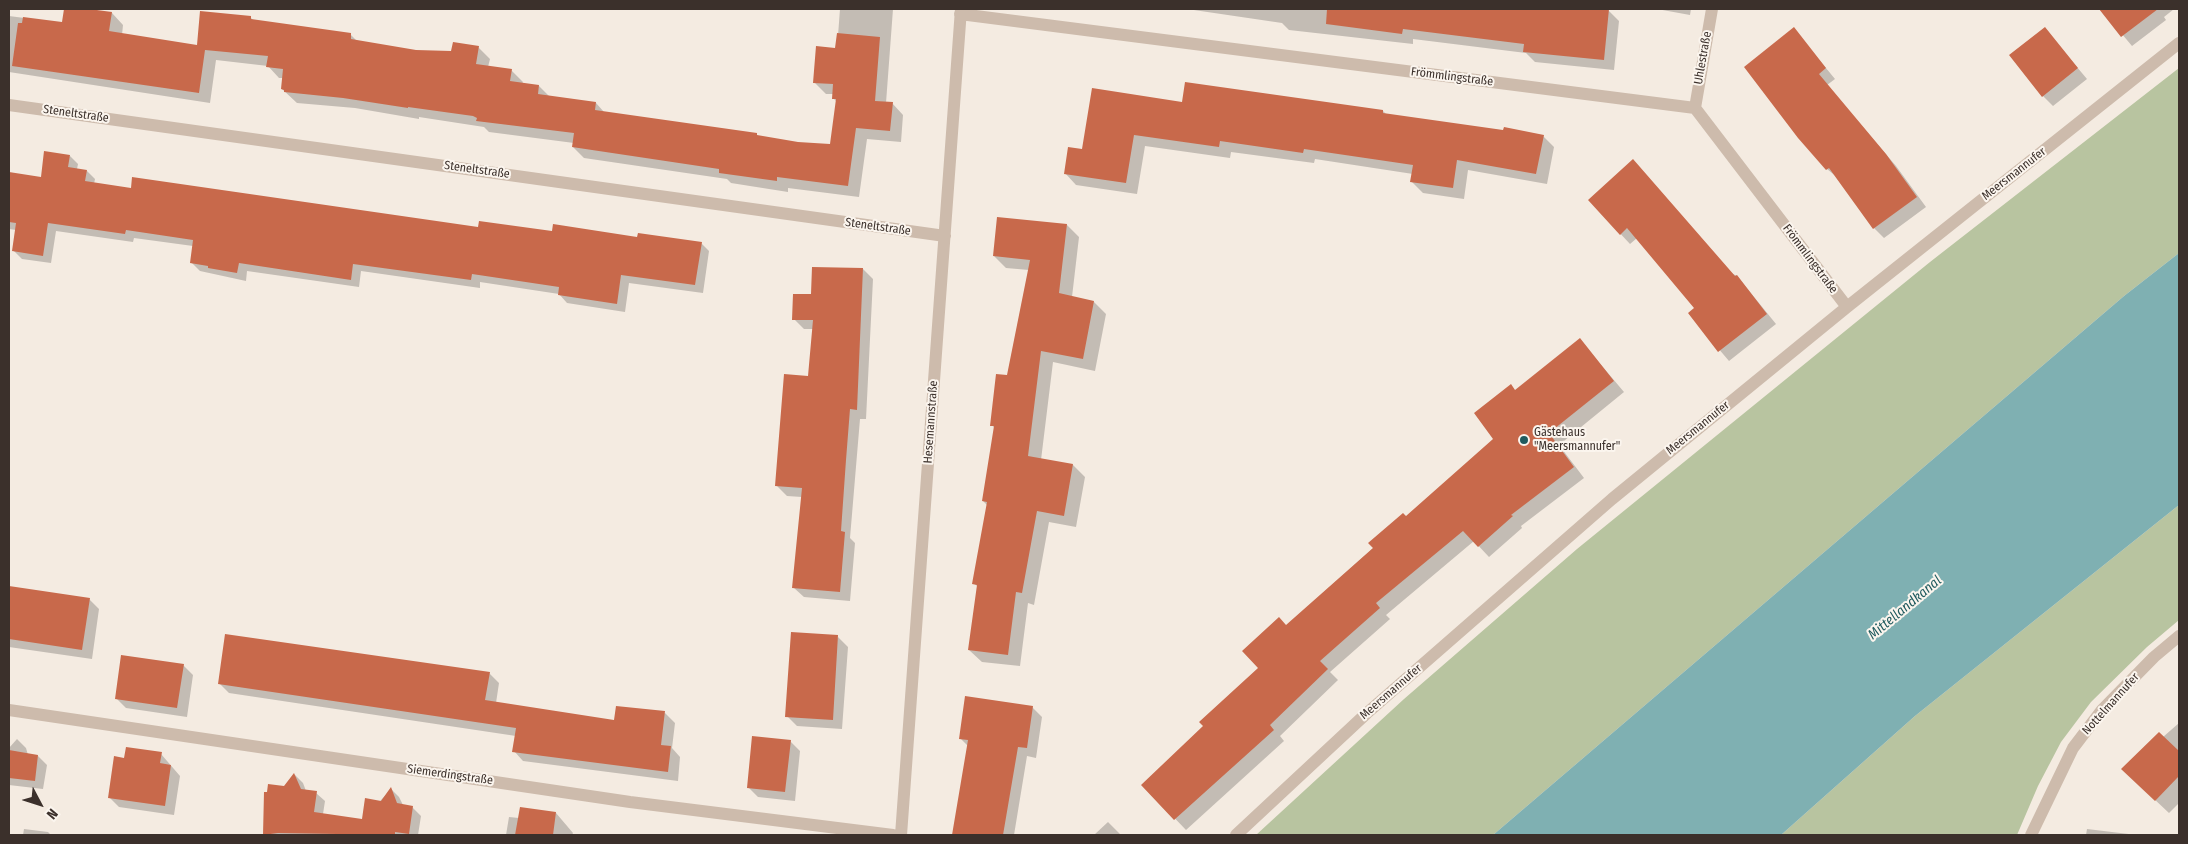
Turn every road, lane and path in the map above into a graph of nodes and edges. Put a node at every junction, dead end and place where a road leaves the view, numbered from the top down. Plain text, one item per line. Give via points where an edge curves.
1 (1712, 9) edge
2 (961, 12) edge
3 (2179, 43) edge
4 (9, 104) edge
5 (1695, 108) junction
6 (945, 236) junction
7 (1847, 307) junction
8 (2179, 636) edge
9 (9, 710) edge
10 (893, 835) edge
11 (901, 835) edge
12 (1236, 835) edge
13 (2031, 835) edge

1 - 5 street, Uhlestraße
2 - 5 street, Frömmlingstraße
2 - 6 street, Hesemannstraße
3 - 7 street, Meersmannufer
4 - 6 street, Steneltstraße
5 - 7 street, Frömmlingstraße
6 - 11 street, Hesemannstraße
7 - 12 street, Meersmannufer via 1612,499 1367,713
8 - 13 street, Nottelmannufer via 2102,710 2073,748
9 - 10 street, Siemerdingstraße via 630,802

